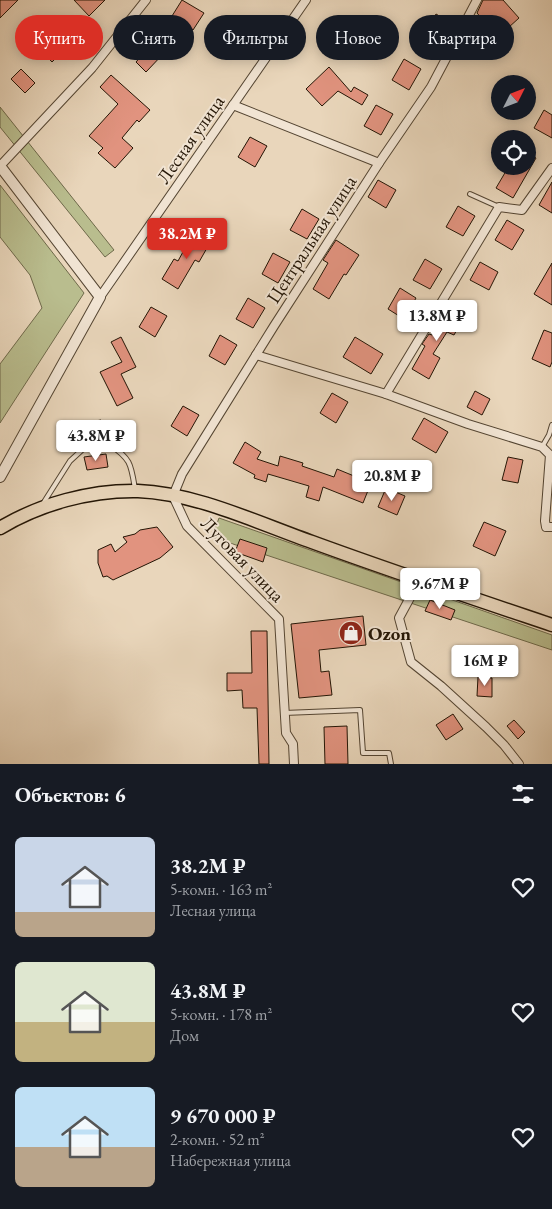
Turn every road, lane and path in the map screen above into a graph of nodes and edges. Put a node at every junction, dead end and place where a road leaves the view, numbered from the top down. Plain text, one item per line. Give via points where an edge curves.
1 (146, 0) edge
2 (306, 0) edge
3 (477, 0) edge
4 (233, 105) junction
5 (379, 163) junction
6 (0, 166) edge
7 (552, 168) edge
8 (470, 194) dead end
9 (499, 207) junction
10 (100, 296) junction
11 (256, 355) junction
12 (386, 394) junction
13 (552, 425) edge
14 (542, 447) junction
15 (0, 477) edge
16 (136, 491) junction
17 (173, 496) junction
18 (41, 507) junction
19 (552, 527) edge
20 (0, 528) edge
21 (419, 581) junction
22 (552, 625) edge
23 (284, 713) junction
24 (294, 764) edge
25 (391, 764) edge
26 (520, 764) edge

1 - 6 street via 92,68
2 - 4 street, Лесная улица
3 - 5 street, Центральная улица via 431,87
4 - 5 street
4 - 10 street, Лесная улица
5 - 11 street, Центральная улица
6 - 10 street
7 - 9 street via 522,210
8 - 9 lane
9 - 12 street
10 - 15 street
11 - 12 street
11 - 17 street, Центральная улица via 182,474
12 - 14 street
13 - 14 lane
14 - 19 street via 550,455 545,520 546,527
16 - 17 main road
16 - 18 main road via 74,498
16 - 18 lane via 131,465 109,444 83,449 70,461
17 - 21 main road via 199,501
17 - 23 street, Луговая улица via 187,526 279,620
18 - 20 main road
21 - 22 main road
21 - 26 street via 399,618 411,662 486,727
23 - 24 street, Луговая улица
23 - 25 lane via 360,710 363,753 390,753

